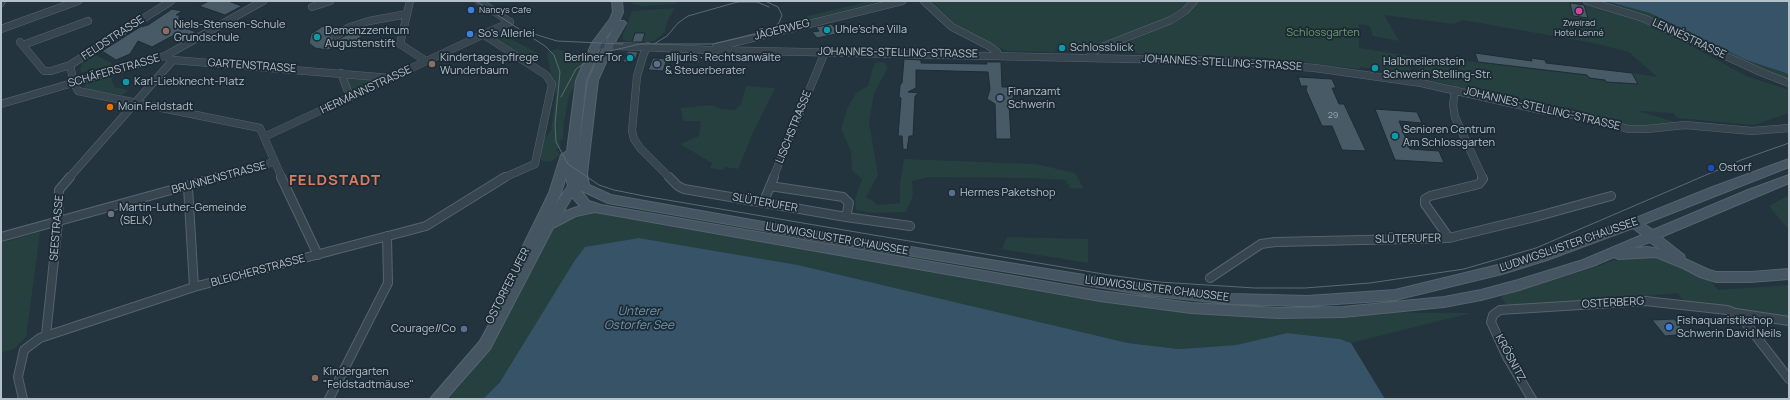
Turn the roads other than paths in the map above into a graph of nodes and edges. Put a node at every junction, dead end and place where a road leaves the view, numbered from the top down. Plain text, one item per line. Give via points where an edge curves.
1 (78, 1) edge
2 (171, 1) edge
3 (263, 1) edge
4 (330, 1) edge
5 (410, 1) edge
6 (479, 1) edge
7 (617, 1) edge
8 (623, 1) edge
9 (902, 1) edge
10 (924, 1) edge
11 (1194, 1) edge
12 (1587, 1) edge
13 (312, 6) dead end
14 (407, 14) junction
15 (88, 21) dead end
16 (1, 29) edge
17 (484, 34) junction
18 (335, 36) dead end
19 (596, 45) junction
20 (608, 45) junction
21 (648, 46) junction
22 (709, 50) junction
23 (825, 52) junction
24 (998, 55) junction
25 (165, 56) junction
26 (1090, 57) junction
27 (173, 60) junction
28 (426, 61) junction
29 (70, 66) junction
30 (341, 73) junction
31 (392, 78) junction
32 (74, 83) junction
33 (1789, 83) edge
34 (1455, 90) junction
35 (350, 97) junction
36 (138, 103) junction
37 (1, 104) edge
38 (1789, 128) edge
39 (264, 137) junction
40 (274, 162) junction
41 (1789, 163) edge
42 (1789, 179) edge
43 (576, 181) junction
44 (770, 186) junction
45 (188, 187) junction
46 (1611, 196) dead end
47 (564, 200) junction
48 (763, 203) junction
49 (594, 208) junction
50 (846, 217) junction
51 (547, 220) junction
52 (58, 222) junction
53 (1635, 223) junction
54 (910, 226) dead end
55 (1653, 235) junction
56 (387, 236) junction
57 (1, 237) edge
58 (1448, 238) junction
59 (318, 255) junction
60 (1606, 255) junction
61 (1688, 265) junction
62 (1789, 274) edge
63 (1210, 278) dead end
64 (194, 287) junction
65 (1735, 313) junction
66 (1493, 315) joint
67 (1789, 321) edge
68 (46, 335) junction
69 (1789, 379) edge
70 (23, 399) edge
71 (329, 399) edge
72 (437, 399) edge
73 (1532, 399) edge

1 - 16 street
2 - 29 street, FELDSTRASSE
3 - 25 street, SCHÄFERSTRASSE
4 - 13 street
5 - 14 street
6 - 17 street, HERMANNSTRASSE via 510,22
7 - 19 street via 618,12 615,19
8 - 20 street via 624,15
9 - 22 street, JÄGERWEG
10 - 24 street via 952,27 989,46
11 - 26 street via 1171,20 1102,47 1090,54
12 - 33 street, LENNÉSTRASSE via 1643,18
14 - 18 street via 368,21
14 - 28 street via 400,44
15 - 29 street via 21,44 44,71
17 - 28 street, HERMANNSTRASSE
17 - 56 street, BLEICHERSTRASSE via 546,75 552,84 535,164 507,176 426,226
19 - 20 street, JOHANNES-STELLING-STRASSE
19 - 43 street via 581,81 573,140
20 - 21 street, JOHANNES-STELLING-STRASSE
20 - 43 street via 593,80
21 - 22 street, JOHANNES-STELLING-STRASSE
21 - 48 street, SLÜTERUFER via 636,84 632,131 634,139 684,190
22 - 23 street, JOHANNES-STELLING-STRASSE
23 - 24 street, JOHANNES-STELLING-STRASSE
23 - 44 street, LISCHSTRASSE
24 - 26 street, JOHANNES-STELLING-STRASSE
25 - 27 street, GARTENSTRASSE
25 - 32 street, SCHÄFERSTRASSE
26 - 34 street, JOHANNES-STELLING-STRASSE via 1225,61 1300,67 1399,79
27 - 30 street, GARTENSTRASSE
27 - 36 street
28 - 31 street, HERMANNSTRASSE
29 - 32 street, FELDSTRASSE
30 - 31 street, GARTENSTRASSE
30 - 35 street
31 - 35 street, HERMANNSTRASSE
32 - 36 street via 78,91
32 - 37 street, SCHÄFERSTRASSE
34 - 38 street, JOHANNES-STELLING-STRASSE via 1541,110 1585,117 1628,129 1685,125 1752,131
34 - 58 street via 1455,117 1483,179 1471,188 1425,199 1425,204
35 - 39 street, HERMANNSTRASSE
36 - 39 street via 260,128
36 - 52 street, SEESTRASSE via 60,190
39 - 40 street
40 - 45 street, BRUNNENSTRASSE
40 - 59 street
41 - 53 street, LUDWIGSLUSTER CHAUSSEE
42 - 55 street, LUDWIGSLUSTER CHAUSSEE via 1752,192
43 - 47 street
43 - 47 street
43 - 49 street via 585,204
43 - 51 street, OSTORFER UFER via 559,185
43 - 53 street, LUDWIGSLUSTER CHAUSSEE via 608,198 1139,289 1275,301 1395,295 1502,269
44 - 48 street, LISCHSTRASSE
44 - 50 street, SLÜTERUFER via 843,197 849,203
45 - 52 street, BRUNNENSTRASSE
45 - 64 street
46 - 58 street, SLÜTERUFER
47 - 51 street, OSTORFER UFER
48 - 50 street, SLÜTERUFER
49 - 51 street
49 - 60 street, LUDWIGSLUSTER CHAUSSEE via 1100,296 1191,308 1270,313 1343,312 1444,302 1519,285
50 - 54 street, SLÜTERUFER
51 - 72 street, OSTORFER UFER via 485,345
52 - 57 street, BRUNNENSTRASSE
52 - 68 street, SEESTRASSE
53 - 55 street
55 - 60 street, LUDWIGSLUSTER CHAUSSEE
55 - 61 street
56 - 59 street, BLEICHERSTRASSE
56 - 71 street via 388,283
58 - 63 street, SLÜTERUFER via 1261,244
59 - 64 street, BLEICHERSTRASSE
60 - 61 street via 1647,252 1670,257
61 - 62 street via 1705,274 1728,278
64 - 68 street, BLEICHERSTRASSE
65 - 66 street, OSTERBERG via 1645,301 1500,310
65 - 67 street, OSTERBERG
65 - 69 street via 1745,322
66 - 73 street, KRÖSNITZ via 1491,322 1507,357
68 - 70 street, BLEICHERSTRASSE via 32,342 24,350 18,376

